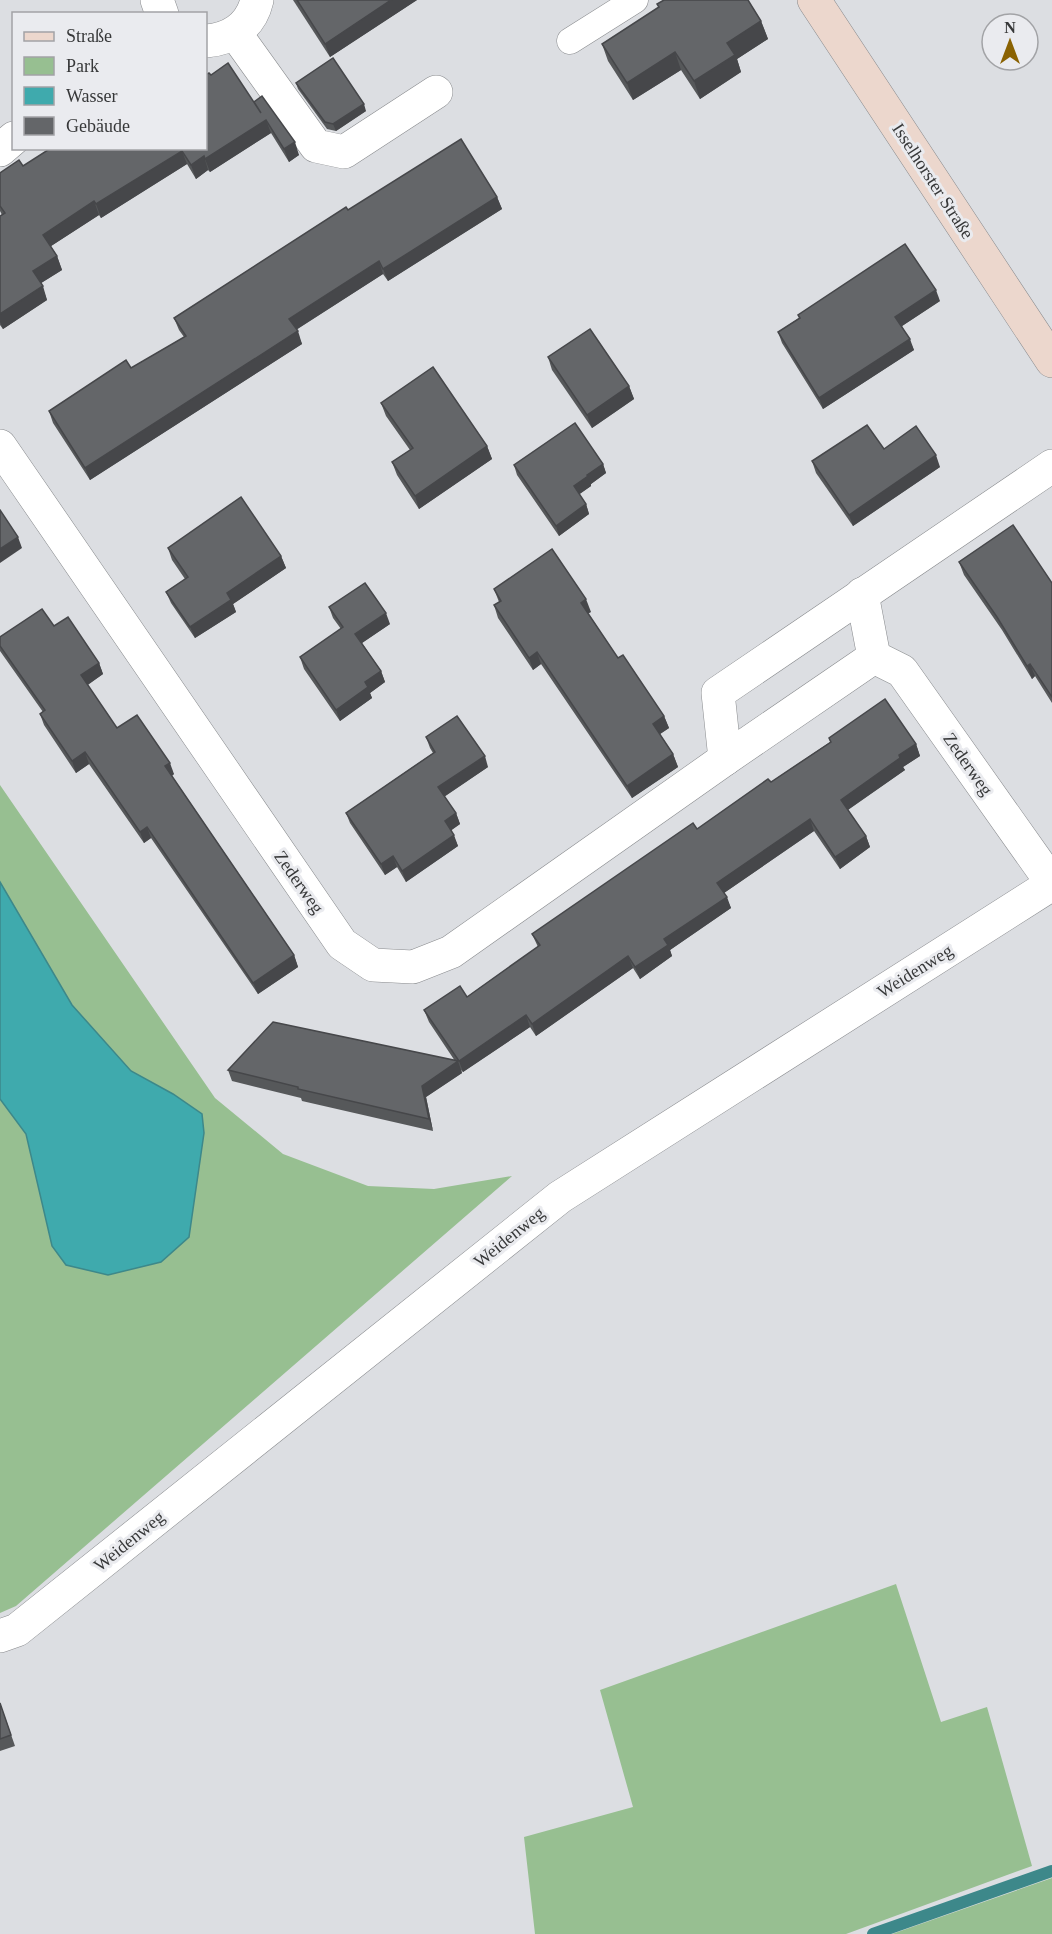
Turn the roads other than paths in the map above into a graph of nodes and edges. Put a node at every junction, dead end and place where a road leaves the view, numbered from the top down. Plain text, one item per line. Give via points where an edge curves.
1 (257, 0) edge
2 (635, 0) edge
3 (814, 0) edge
4 (220, 37) edge
5 (570, 41) dead end
6 (436, 92) dead end
7 (12, 140) edge
8 (0, 150) edge
9 (1052, 361) edge
10 (0, 446) edge
11 (1052, 466) edge
12 (862, 594) junction
13 (874, 657) junction
14 (725, 759) junction
15 (1052, 883) edge
16 (0, 1636) edge

1 - 4 street via 247,22
2 - 5 lane
3 - 9 street, Isselhorster Straße
4 - 6 street via 316,146 344,152
7 - 8 street
10 - 14 street, Zederweg via 342,944 373,965 414,967 451,952
11 - 12 street
12 - 13 street
12 - 14 street via 718,693
13 - 14 street, Zederweg
13 - 15 street, Zederweg via 902,671
15 - 16 street, Weidenweg via 560,1197 17,1630

